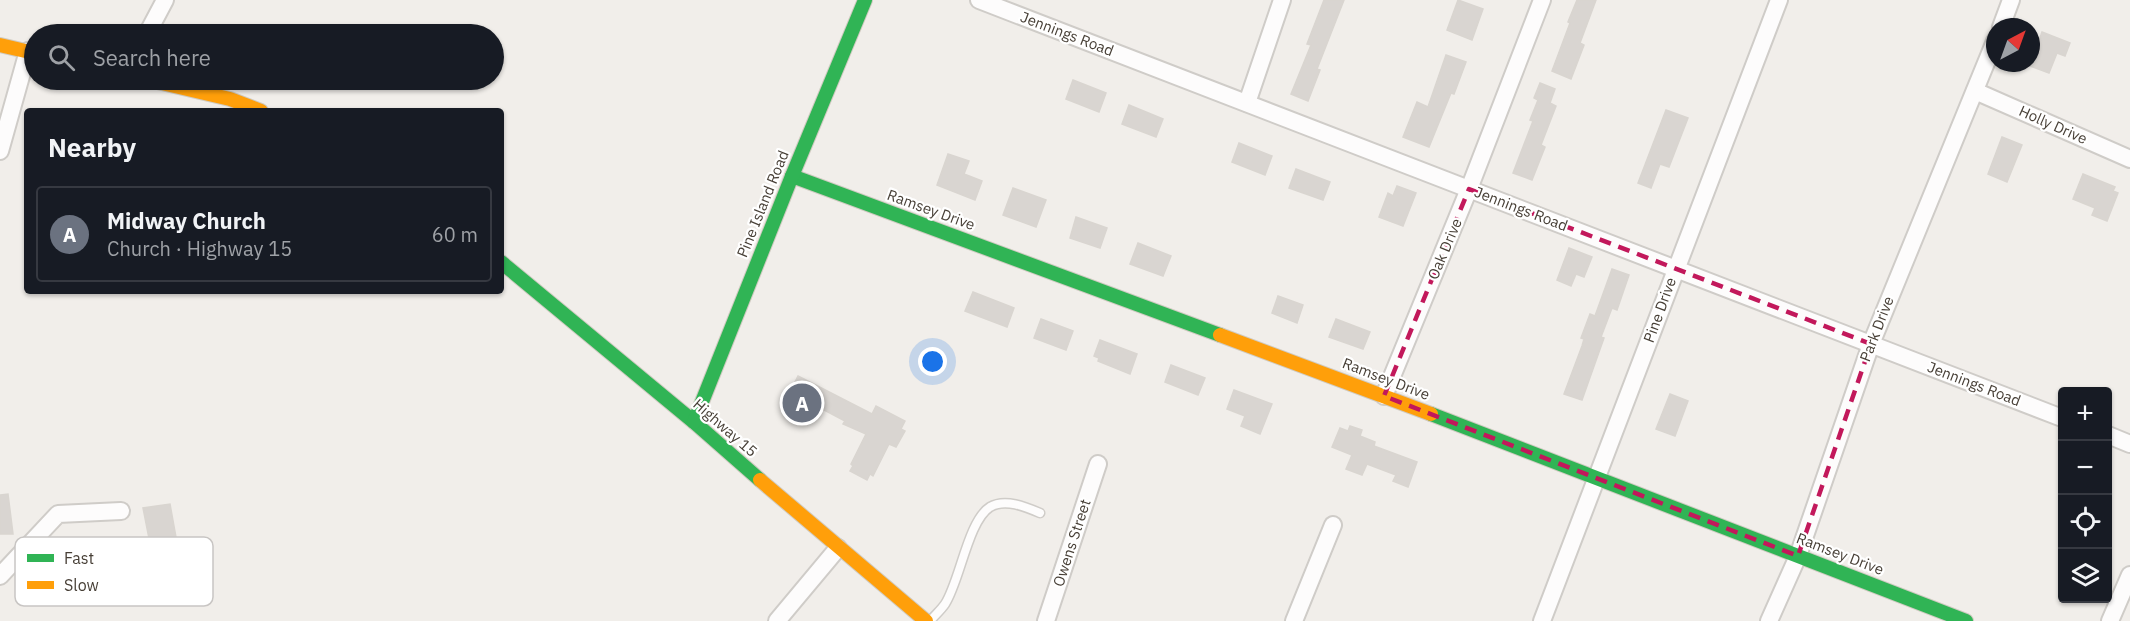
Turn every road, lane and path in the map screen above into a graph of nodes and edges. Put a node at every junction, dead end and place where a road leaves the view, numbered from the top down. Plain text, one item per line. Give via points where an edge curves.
1 (165, 0) edge
2 (865, 0) edge
3 (979, 0) edge
4 (1282, 0) edge
5 (1542, 0) edge
6 (1779, 0) edge
7 (2011, 0) edge
8 (2004, 18) edge
9 (152, 24) edge
10 (0, 45) edge
11 (24, 50) edge
12 (1986, 64) edge
13 (24, 74) edge
14 (192, 90) edge
15 (1975, 91) junction
16 (1247, 103) junction
17 (253, 108) edge
18 (0, 151) edge
19 (2130, 159) edge
20 (792, 176) junction
21 (1469, 189) junction
22 (504, 264) edge
23 (1675, 269) junction
24 (1871, 344) junction
25 (1384, 396) junction
26 (2058, 416) edge
27 (694, 422) junction
28 (2112, 437) edge
29 (2130, 444) edge
30 (1098, 464) dead end
31 (1598, 478) junction
32 (121, 511) dead end
33 (1040, 513) dead end
34 (1333, 525) dead end
35 (36, 537) edge
36 (838, 548) junction
37 (1798, 556) junction
38 (15, 560) edge
39 (2130, 575) edge
40 (0, 576) edge
41 (777, 621) edge
42 (928, 621) edge
43 (1046, 621) edge
44 (1294, 621) edge
45 (1542, 621) edge
46 (1768, 621) edge
47 (1966, 621) edge
48 (2110, 621) edge

1 - 9 street
2 - 20 street, Pine Island Road
3 - 16 street, Jennings Road
4 - 16 street
5 - 21 street, Oak Drive
6 - 23 street, Pine Drive
7 - 8 street
10 - 11 street
12 - 15 street, Park Drive
13 - 18 street
14 - 17 street
15 - 19 street, Holly Drive
15 - 24 street, Park Drive
16 - 21 street, Jennings Road
20 - 25 street, Ramsey Drive
20 - 27 street, Pine Island Road
21 - 23 street, Jennings Road
21 - 25 street, Oak Drive
22 - 27 street, Highway 15
23 - 24 street, Jennings Road
23 - 31 street, Pine Drive
24 - 26 street, Jennings Road
24 - 37 street, Park Drive
25 - 31 street, Ramsey Drive
27 - 36 street, Highway 15
28 - 29 street
30 - 43 street, Owens Street
31 - 37 street, Ramsey Drive
31 - 45 street, Pine Drive
32 - 35 street via 58,514
33 - 42 lane via 1019,505 990,506 978,521 946,603
34 - 44 street
36 - 41 street
36 - 42 street, Highway 15
37 - 46 street, Park Drive
37 - 47 street, Ramsey Drive
38 - 40 street
39 - 48 street

